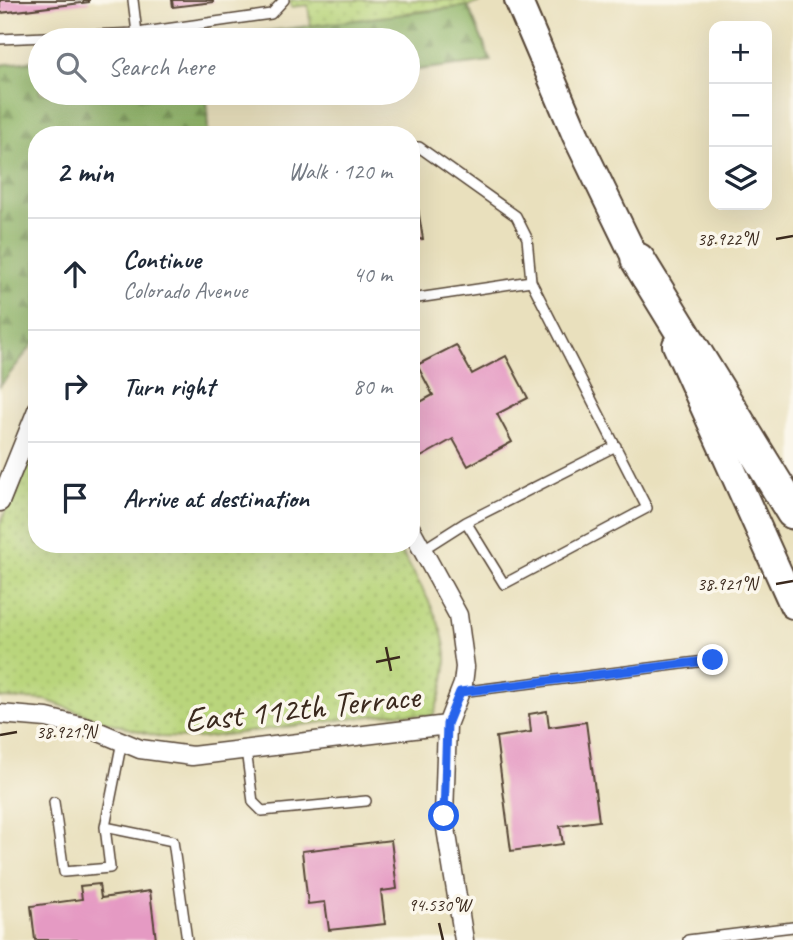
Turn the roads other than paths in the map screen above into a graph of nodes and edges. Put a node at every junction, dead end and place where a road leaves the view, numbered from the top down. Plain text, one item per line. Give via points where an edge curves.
1 (133, 0) edge
2 (284, 0) edge
3 (518, 0) edge
4 (137, 28) edge
5 (173, 28) edge
6 (28, 37) edge
7 (0, 38) edge
8 (420, 148) edge
9 (638, 260) junction
10 (531, 281) junction
11 (420, 298) edge
12 (28, 432) edge
13 (616, 446) junction
14 (0, 502) edge
15 (793, 512) edge
16 (466, 522) junction
17 (420, 546) edge
18 (422, 550) junction
19 (793, 605) edge
20 (713, 660) dead end
21 (460, 692) junction
22 (0, 714) edge
23 (447, 724) junction
24 (122, 741) junction
25 (246, 750) junction
26 (366, 801) dead end
27 (54, 802) dead end
28 (105, 827) junction
29 (793, 927) edge
30 (187, 940) edge
31 (464, 940) edge
32 (688, 940) edge

1 - 4 lane
2 - 5 lane via 271,14
3 - 9 street via 576,136
6 - 7 lane
8 - 10 lane via 516,216 527,238
9 - 15 highway
9 - 19 street
10 - 11 lane
10 - 13 lane
12 - 14 street
13 - 16 lane
13 - 16 lane via 647,508 504,584
16 - 18 lane
17 - 18 street
18 - 21 street via 458,615 465,667
20 - 21 lane
21 - 23 street
22 - 24 street, East 112th Terrace via 47,718
23 - 25 street, East 112th Terrace
23 - 31 street via 444,816
24 - 25 street, East 112th Terrace via 140,749 192,756
24 - 28 lane
25 - 26 lane via 253,802 262,811
27 - 28 lane via 64,872 110,868
28 - 30 lane via 173,841
29 - 32 lane

